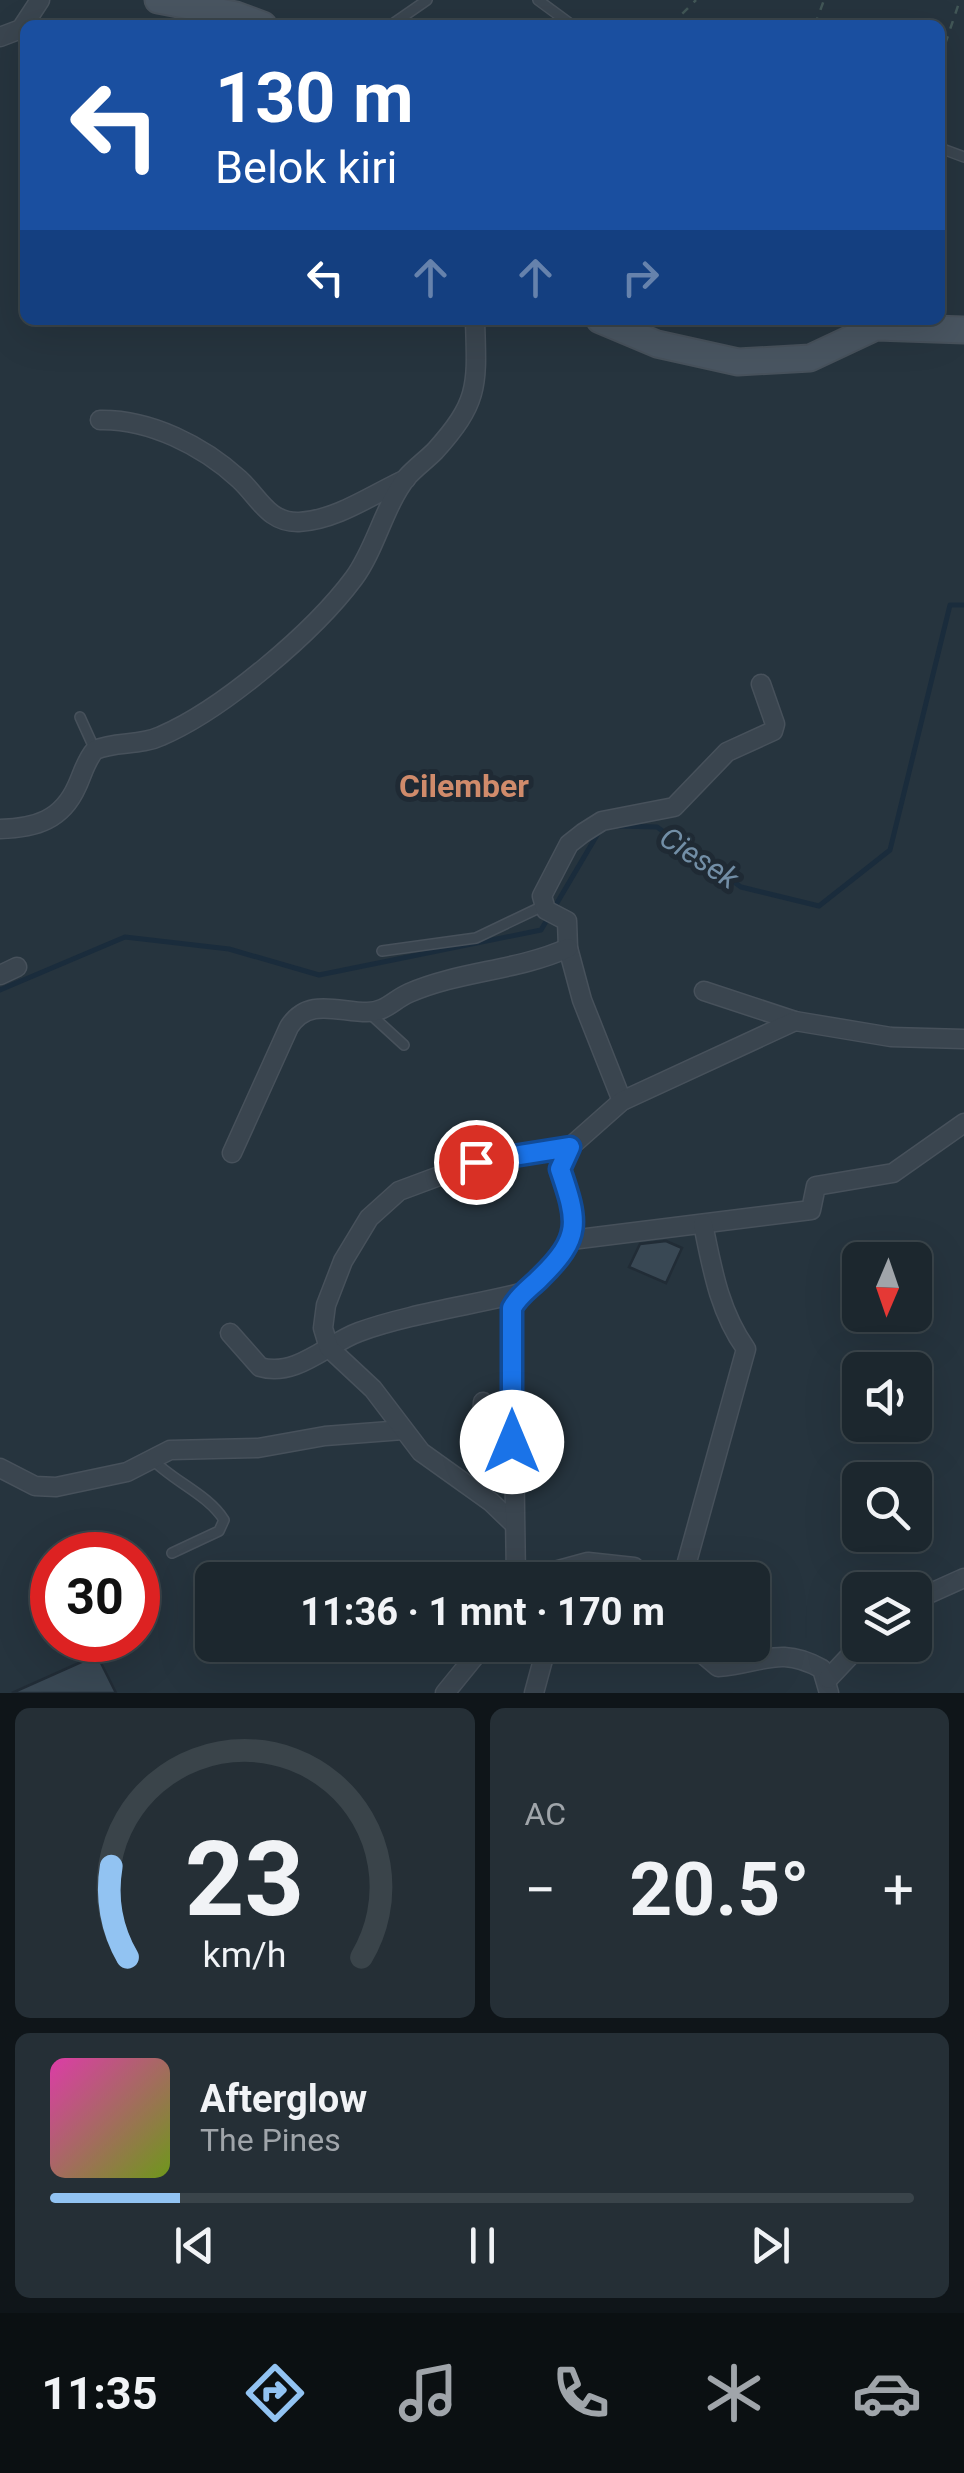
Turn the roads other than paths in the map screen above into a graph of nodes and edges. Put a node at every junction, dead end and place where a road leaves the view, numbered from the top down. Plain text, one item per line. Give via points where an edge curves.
1 (158, 0) edge
2 (427, 0) edge
3 (538, 0) edge
4 (236, 20) edge
5 (399, 20) edge
6 (562, 20) edge
7 (475, 325) edge
8 (612, 325) edge
9 (964, 330) edge
10 (100, 420) dead end
11 (406, 478) junction
12 (761, 684) dead end
13 (80, 716) dead end
14 (95, 750) junction
15 (0, 828) edge
16 (544, 908) junction
17 (568, 948) junction
18 (382, 951) dead end
19 (704, 991) dead end
20 (368, 1012) junction
21 (795, 1021) junction
22 (964, 1038) edge
23 (404, 1045) dead end
24 (622, 1101) junction
25 (964, 1123) edge
26 (570, 1147) junction
27 (232, 1153) dead end
28 (703, 1224) junction
29 (570, 1240) junction
30 (526, 1292) junction
31 (230, 1333) dead end
32 (329, 1348) junction
33 (483, 1402) dead end
34 (403, 1430) junction
35 (512, 1442) junction
36 (151, 1458) junction
37 (0, 1468) edge
38 (514, 1524) junction
39 (172, 1553) dead end
40 (517, 1562) edge
41 (687, 1562) edge
42 (964, 1578) edge
43 (932, 1592) edge
44 (770, 1656) edge
45 (470, 1662) edge
46 (542, 1662) edge
47 (712, 1662) edge
48 (757, 1662) edge
49 (847, 1662) edge
50 (829, 1686) edge
51 (445, 1693) edge
52 (534, 1693) edge

1 - 4 street
2 - 5 lane
3 - 6 lane
7 - 11 street via 471,405
8 - 9 street via 657,344 738,362 810,358 876,327
10 - 11 street via 161,431 221,466 266,511 290,521 326,517
11 - 14 street via 356,575 282,652 164,735
12 - 16 street via 773,731 727,752 674,807 612,818 582,833 544,892
13 - 14 lane
14 - 15 street via 56,816
16 - 17 street via 564,918
16 - 18 lane via 476,938
17 - 20 street via 431,986
17 - 24 street
19 - 21 street
20 - 23 lane
20 - 27 street via 314,1008 292,1021
21 - 22 street via 891,1037
21 - 24 street
24 - 26 street
25 - 28 street via 893,1173 816,1186 811,1210
26 - 29 street via 560,1169 575,1214
26 - 32 street via 464,1166 382,1202 330,1291 323,1328
28 - 29 street
28 - 41 street via 730,1327 746,1348
29 - 30 street
30 - 32 street via 362,1331
30 - 35 street via 512,1308
31 - 32 street via 266,1369 299,1364
32 - 34 street via 373,1389
33 - 35 street via 488,1432
34 - 36 street via 258,1448 170,1450
34 - 38 street
35 - 38 street
36 - 37 street via 127,1472 56,1488 35,1486
36 - 39 lane via 224,1520 219,1531
38 - 40 street
42 - 43 street
44 - 50 street via 799,1658 822,1669
45 - 51 street
46 - 52 street
47 - 48 street
49 - 50 street

